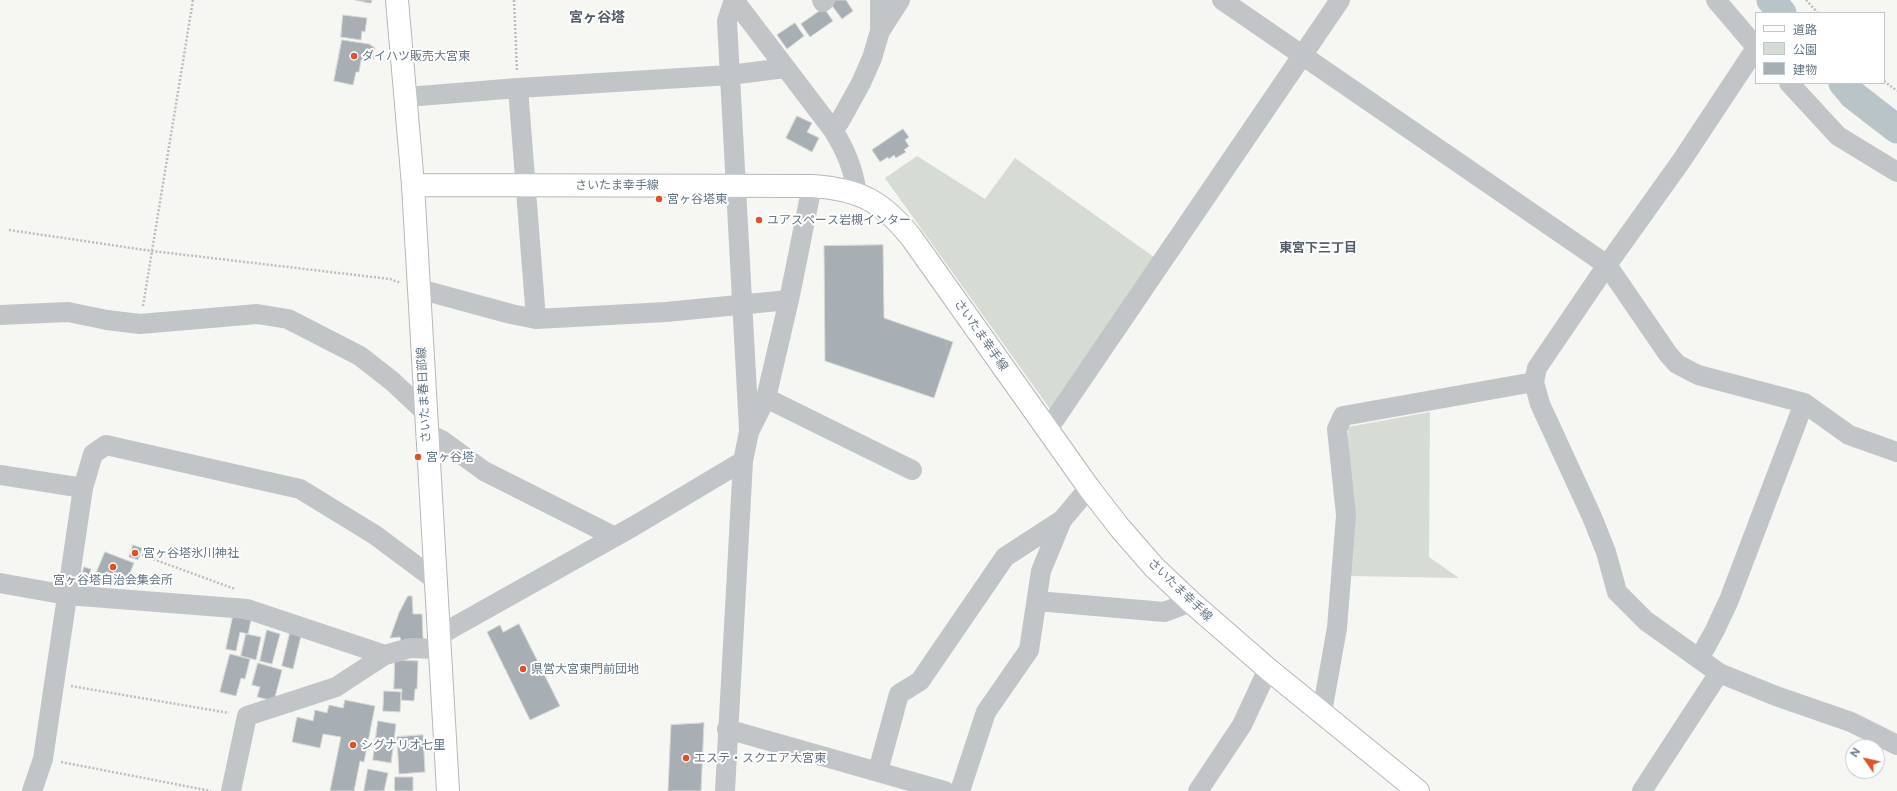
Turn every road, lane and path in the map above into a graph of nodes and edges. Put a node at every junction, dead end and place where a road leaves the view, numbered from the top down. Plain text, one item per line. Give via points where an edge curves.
1 (193, 0) edge
2 (397, 0) edge
3 (514, 0) edge
4 (734, 0) edge
5 (822, 0) edge
6 (825, 0) edge
7 (880, 0) edge
8 (900, 0) edge
9 (1222, 0) edge
10 (1340, 0) edge
11 (1716, 0) edge
12 (1806, 0) edge
13 (1817, 12) edge
14 (880, 31) junction
15 (1755, 46) edge
16 (1755, 49) edge
17 (1303, 55) junction
18 (785, 68) junction
19 (730, 75) junction
20 (1885, 82) edge
21 (1790, 84) edge
22 (518, 88) junction
23 (1897, 91) edge
24 (407, 97) junction
25 (833, 130) junction
26 (1897, 172) edge
27 (413, 185) junction
28 (527, 185) junction
29 (737, 185) junction
30 (812, 186) junction
31 (857, 193) junction
32 (9, 230) dead end
33 (152, 251) junction
34 (1607, 265) junction
35 (419, 289) junction
36 (789, 300) junction
37 (743, 303) junction
38 (0, 315) edge
39 (536, 319) junction
40 (140, 324) junction
41 (1534, 382) junction
42 (766, 398) junction
43 (1804, 404) junction
44 (424, 412) junction
45 (1048, 429) junction
46 (749, 432) junction
47 (426, 436) junction
48 (1897, 452) edge
49 (743, 461) junction
50 (912, 470) dead end
51 (0, 475) edge
52 (83, 488) junction
53 (1089, 488) junction
54 (1062, 520) junction
55 (615, 537) junction
56 (435, 575) junction
57 (0, 583) edge
58 (68, 595) junction
59 (1037, 601) junction
60 (1191, 602) junction
61 (438, 642) junction
62 (386, 655) junction
63 (1698, 659) junction
64 (1268, 669) junction
65 (1719, 673) junction
66 (54, 683) junction
67 (1322, 712) junction
68 (247, 716) junction
69 (727, 728) junction
70 (1897, 743) edge
71 (43, 759) junction
72 (878, 771) junction
73 (32, 791) edge
74 (211, 791) edge
75 (231, 791) edge
76 (448, 791) edge
77 (725, 791) edge
78 (945, 791) edge
79 (960, 791) edge
80 (1198, 791) edge
81 (1418, 791) edge
82 (1642, 791) edge

1 - 33 path
2 - 24 main road, さいたま春日部線
3 - 22 path
4 - 18 street
4 - 19 street via 727,21
5 - 6 street
7 - 14 street
8 - 14 street
9 - 17 street
10 - 17 street
11 - 15 street
12 - 13 path
14 - 25 street via 861,84
16 - 34 street via 1682,160
17 - 34 street
17 - 45 street
18 - 19 street
18 - 25 street
19 - 22 street
19 - 29 street
20 - 23 path
21 - 26 street via 1838,136
22 - 24 street
22 - 28 street
24 - 27 main road, さいたま春日部線
25 - 31 street via 845,149
27 - 28 main road, さいたま幸手線
27 - 35 main road, さいたま春日部線
28 - 29 main road, さいたま幸手線
28 - 39 street
29 - 30 main road, さいたま幸手線
29 - 37 street
30 - 31 main road, さいたま幸手線
30 - 36 street
31 - 45 main road, さいたま幸手線 via 887,211 911,237
32 - 33 path
33 - 35 path via 390,279
33 - 40 path
34 - 41 street via 1537,368
34 - 43 street via 1677,364 1698,375
35 - 39 street
35 - 44 main road, さいたま春日部線
36 - 37 street
36 - 42 street
37 - 39 street via 666,312
37 - 46 street
38 - 40 street via 68,312
40 - 44 street via 256,314 288,319 360,356 392,381
41 - 63 street via 1540,404 1598,531 1617,592 1646,621
41 - 67 street via 1343,416 1336,429 1346,515 1337,628
42 - 46 street
42 - 50 street
43 - 48 street via 1849,435
43 - 63 street via 1729,600
44 - 47 main road, さいたま春日部線
45 - 53 main road, さいたま幸手線
46 - 49 street
47 - 55 street via 443,441 484,471
47 - 56 main road, さいたま春日部線
49 - 55 street
49 - 69 street
51 - 52 street
52 - 56 street via 93,454 106,445 300,490 375,535 430,576
52 - 58 street
53 - 54 street
53 - 60 main road, さいたま幸手線 via 1154,567
54 - 59 street via 1041,571
54 - 72 street via 1005,557 920,681 899,694
55 - 61 street
56 - 61 main road, さいたま春日部線
57 - 58 street
58 - 62 street via 247,609
58 - 66 street
59 - 60 street via 1164,612
59 - 79 street via 1029,650 986,712
60 - 64 main road, さいたま幸手線
61 - 62 street
61 - 76 main road, さいたま春日部線
62 - 68 street via 336,687
63 - 65 street
64 - 67 main road, さいたま幸手線
64 - 80 street via 1242,725
65 - 70 street via 1851,722
65 - 82 street
66 - 68 path
66 - 71 street
67 - 81 main road, さいたま幸手線
68 - 75 street
69 - 72 street
69 - 77 street
71 - 73 street
71 - 74 path
72 - 78 street

